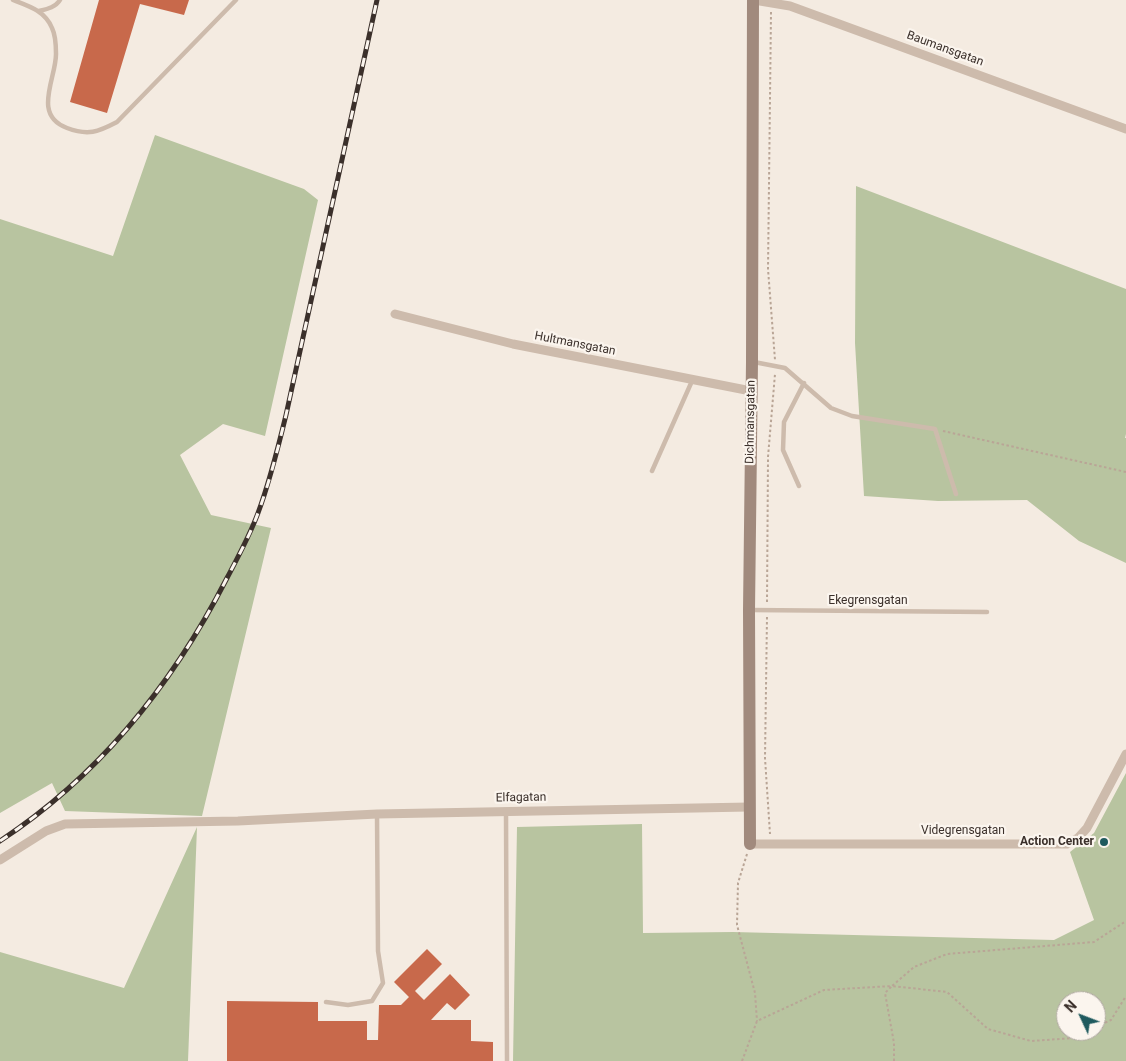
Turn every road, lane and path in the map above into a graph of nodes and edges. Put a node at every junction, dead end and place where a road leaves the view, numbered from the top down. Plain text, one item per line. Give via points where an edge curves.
1 (13, 0) edge
2 (60, 0) edge
3 (236, 0) edge
4 (753, 0) edge
5 (771, 3) junction
6 (40, 11) junction
7 (1126, 129) edge
8 (395, 314) dead end
9 (752, 362) junction
10 (776, 366) junction
11 (692, 380) junction
12 (804, 383) junction
13 (751, 391) junction
14 (935, 429) junction
15 (652, 471) dead end
16 (1126, 472) edge
17 (799, 486) dead end
18 (956, 494) dead end
19 (749, 610) junction
20 (767, 610) junction
21 (987, 612) dead end
22 (1126, 754) edge
23 (749, 807) junction
24 (506, 811) junction
25 (377, 814) junction
26 (750, 844) junction
27 (771, 844) junction
28 (0, 860) edge
29 (1126, 921) edge
30 (892, 986) junction
31 (1126, 996) edge
32 (326, 1002) dead end
33 (757, 1021) junction
34 (1106, 1022) edge
35 (1056, 1039) edge
36 (507, 1061) edge
37 (742, 1061) edge
38 (894, 1061) edge

1 - 6 lane
2 - 6 lane
3 - 6 lane via 118,122 92,133 58,125 48,109 56,55 52,28
4 - 5 street, Baumansgatan
4 - 9 street, Dichmansgatan
5 - 7 street, Baumansgatan via 790,6
5 - 10 path via 768,269
8 - 11 street, Hultmansgatan via 513,344
9 - 10 lane
9 - 13 street, Dichmansgatan
10 - 12 lane via 785,368
10 - 20 path via 768,457
11 - 13 street, Hultmansgatan
11 - 15 lane
12 - 14 lane via 831,408 852,416
12 - 17 lane via 784,422 783,450
13 - 19 street, Dichmansgatan
14 - 16 path
14 - 18 lane
19 - 20 lane, Ekegrensgatan
19 - 23 street, Dichmansgatan
20 - 21 lane, Ekegrensgatan
20 - 27 path via 766,758
22 - 27 street, Videgrensgatan via 1087,828 1067,844
23 - 24 street, Elfagatan
23 - 26 street, Dichmansgatan
24 - 25 street, Elfagatan
24 - 36 lane
25 - 28 street, Elfagatan via 65,824 46,831
25 - 32 lane via 378,951 383,983 372,1001 348,1006
26 - 27 street, Videgrensgatan
26 - 33 path via 738,883 737,925 755,993
29 - 30 path via 1094,942 947,954 914,967
30 - 33 path via 824,990
30 - 35 path via 947,992 988,1029 1031,1041
30 - 38 path via 885,993
31 - 34 path via 1111,1020
33 - 37 path

